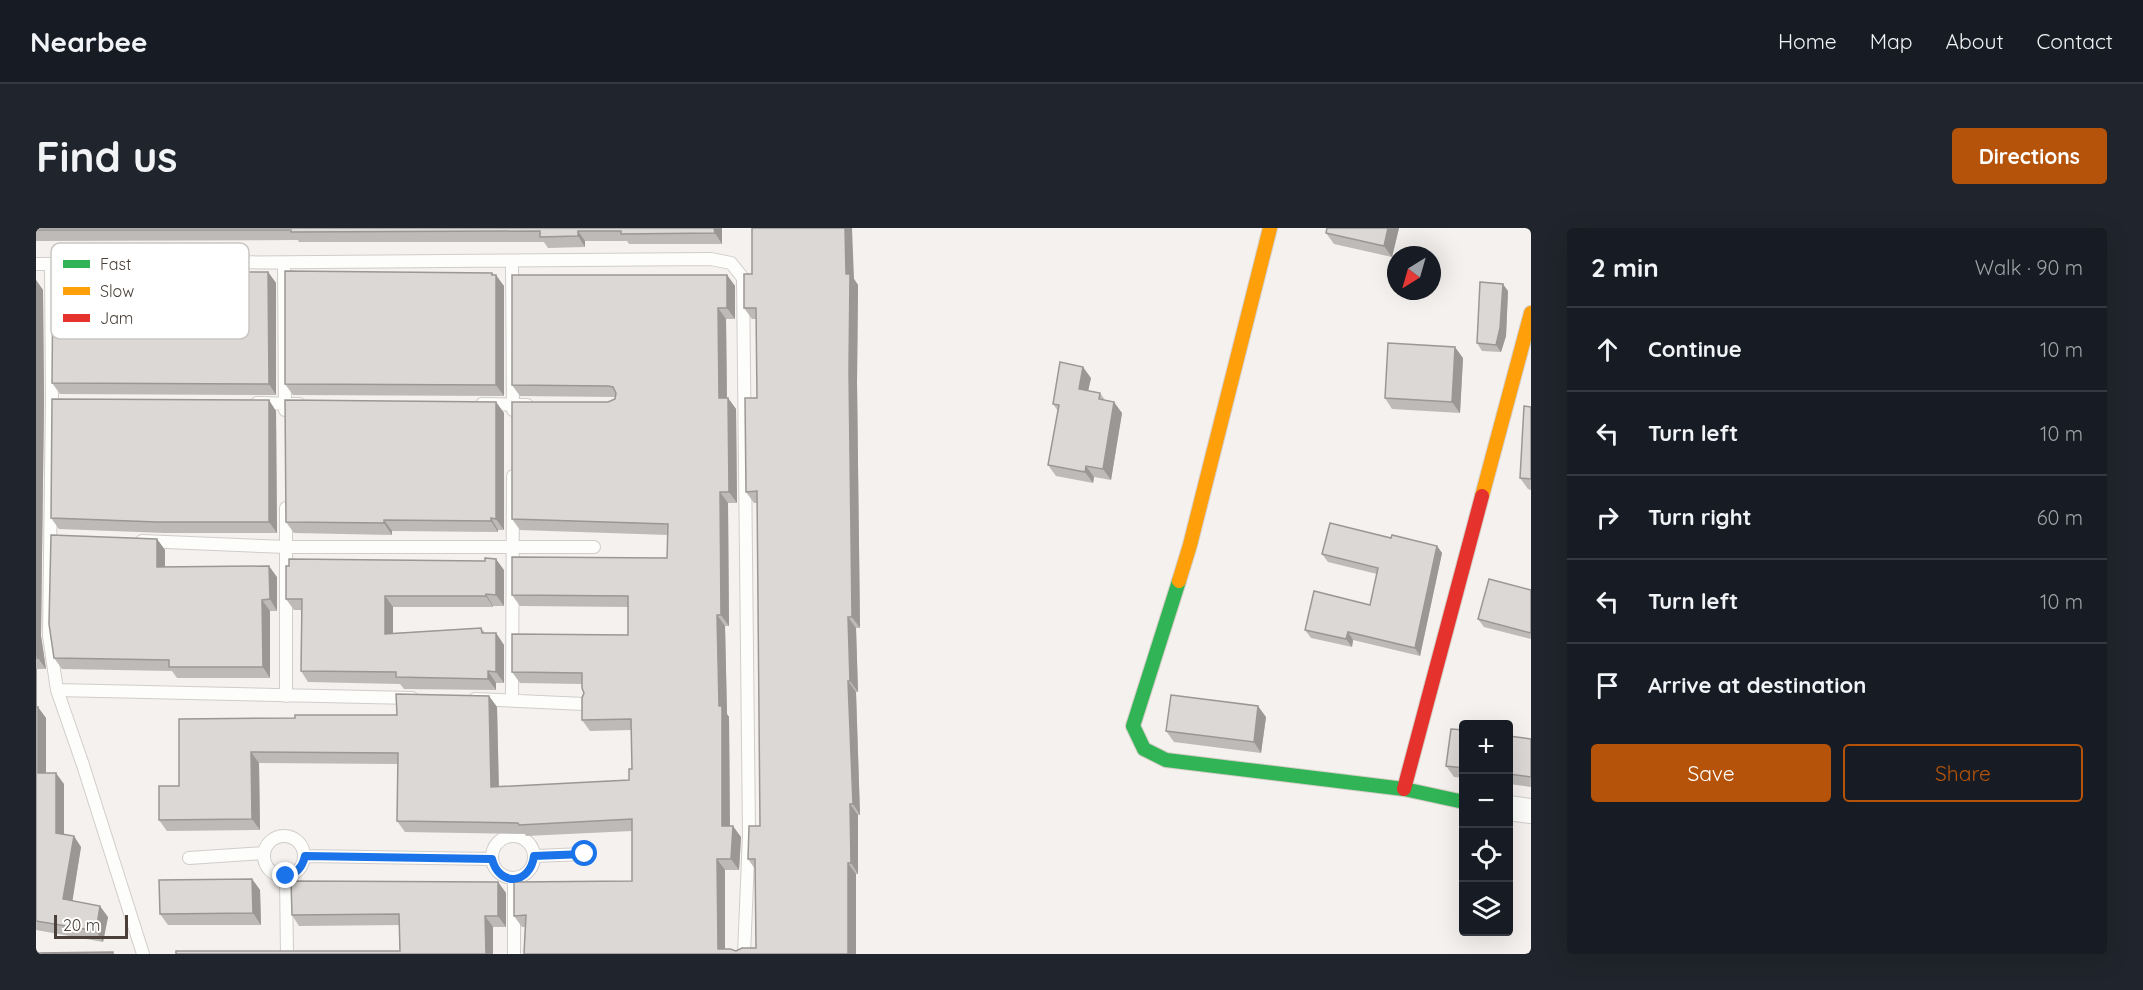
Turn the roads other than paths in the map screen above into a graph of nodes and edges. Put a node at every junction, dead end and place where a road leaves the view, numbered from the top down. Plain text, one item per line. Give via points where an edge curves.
1 (1270, 228) edge
2 (512, 262) junction
3 (249, 263) edge
4 (284, 263) junction
5 (36, 264) edge
6 (51, 264) edge
7 (1531, 313) edge
8 (55, 339) edge
9 (239, 403) edge
10 (285, 404) junction
11 (309, 404) edge
12 (465, 404) edge
13 (513, 405) junction
14 (536, 405) edge
15 (285, 428) edge
16 (513, 428) edge
17 (513, 464) edge
18 (286, 499) edge
19 (132, 540) edge
20 (512, 546) junction
21 (287, 547) junction
22 (594, 547) dead end
23 (57, 690) junction
24 (286, 696) junction
25 (429, 698) edge
26 (465, 699) edge
27 (512, 699) junction
28 (584, 704) edge
29 (1404, 789) junction
30 (1459, 801) edge
31 (1513, 809) edge
32 (1531, 811) edge
33 (264, 853) junction
34 (585, 854) dead end
35 (305, 856) junction
36 (534, 856) junction
37 (189, 858) dead end
38 (492, 859) junction
39 (286, 876) junction
40 (514, 879) junction
41 (143, 954) edge
42 (287, 954) edge
43 (514, 954) edge
44 (744, 954) edge

1 - 29 street via 1190,545 1133,726 1144,749 1166,760
2 - 4 lane
2 - 13 lane
2 - 44 lane via 711,259 731,263 743,278 749,835
3 - 4 lane
4 - 10 lane
5 - 6 lane
7 - 29 street
8 - 23 lane via 58,402 49,636
9 - 10 lane
10 - 11 lane
10 - 15 lane
12 - 13 lane
13 - 14 lane
13 - 16 lane
17 - 20 lane
18 - 21 lane
19 - 21 lane
20 - 21 lane
20 - 22 lane
20 - 27 lane
21 - 24 lane
23 - 24 lane
23 - 41 lane
24 - 25 lane
26 - 27 lane
27 - 28 lane
29 - 30 street
31 - 32 street
33 - 35 lane via 273,838 281,835 298,840
33 - 37 lane
33 - 39 lane via 269,870
34 - 36 lane
35 - 38 lane
35 - 39 lane via 303,866
36 - 38 lane via 526,840 512,836 497,843
36 - 40 lane via 529,872
38 - 40 lane via 499,873
39 - 42 lane
40 - 43 lane

